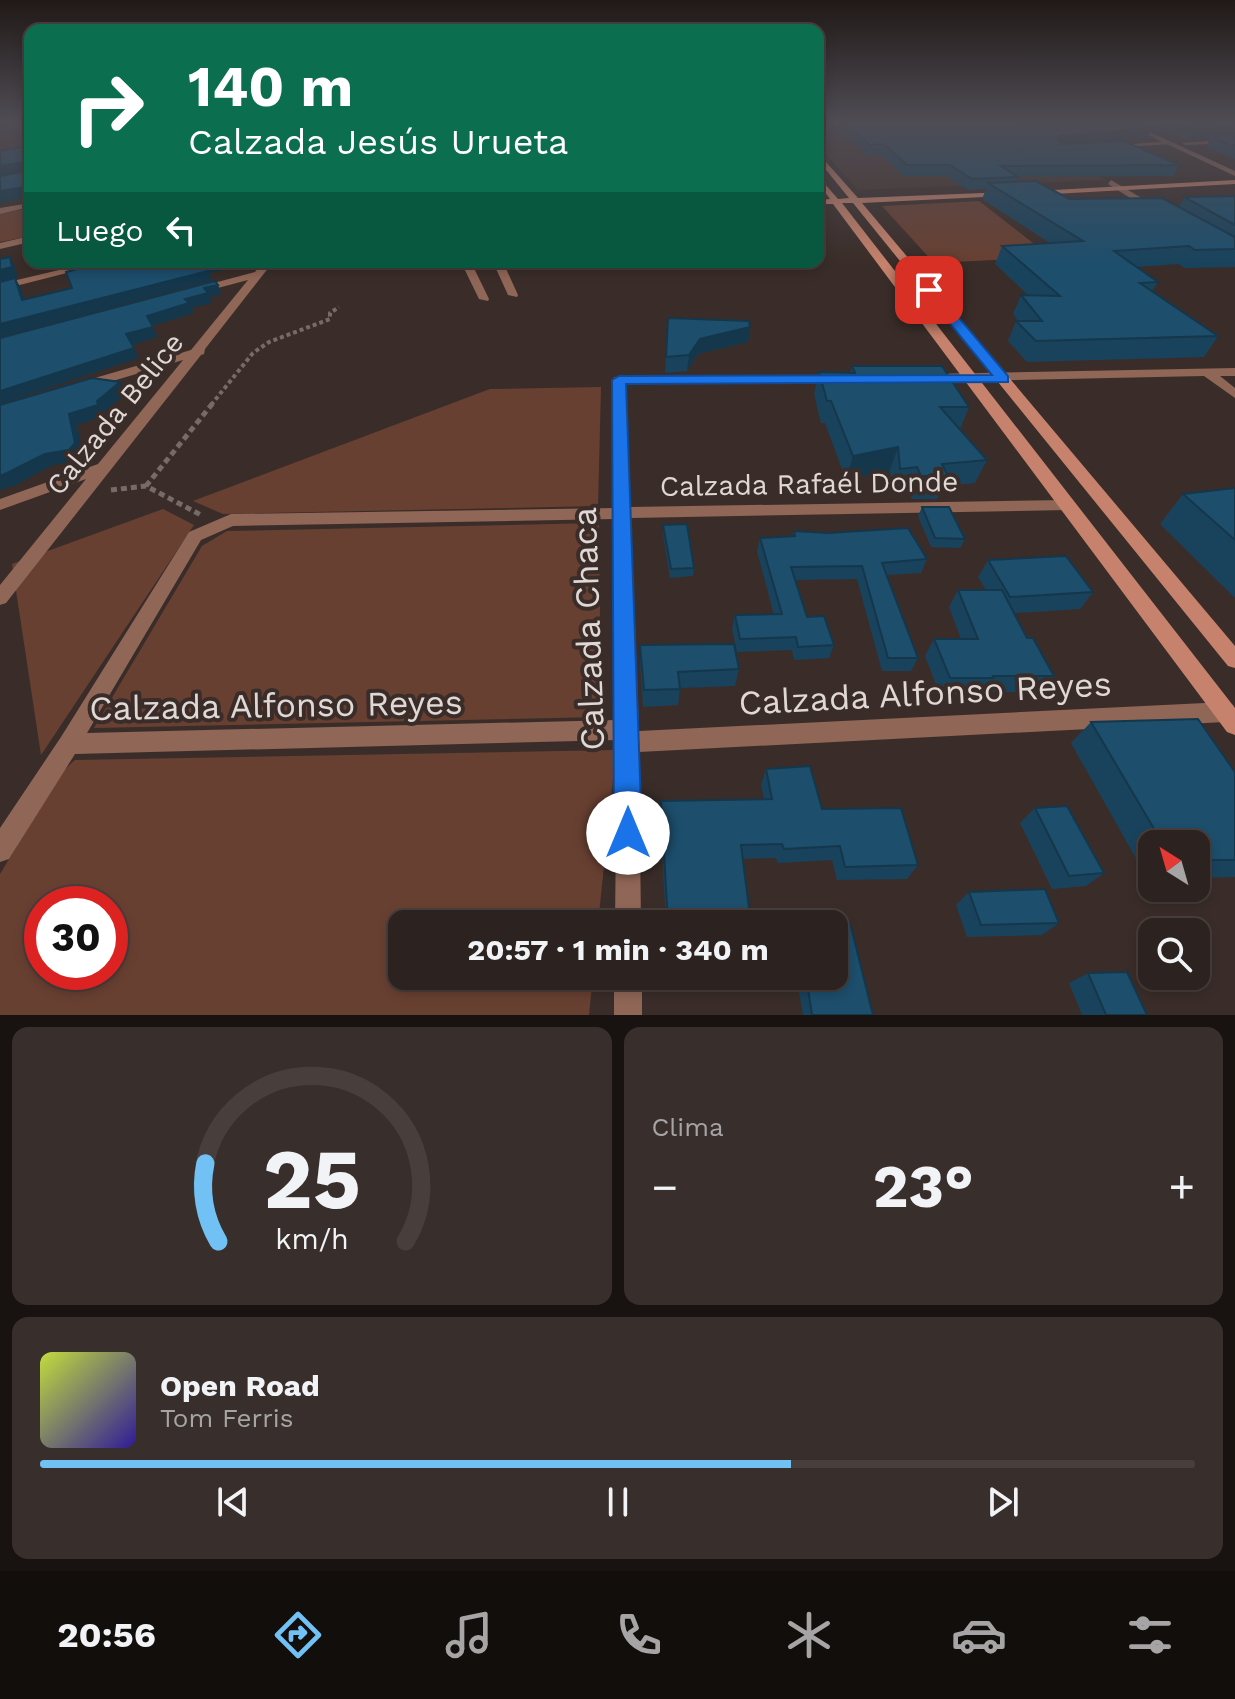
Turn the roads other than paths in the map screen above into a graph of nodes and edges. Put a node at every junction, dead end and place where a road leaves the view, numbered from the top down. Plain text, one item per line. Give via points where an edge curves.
1 (824, 170) edge
2 (1235, 178) edge
3 (1111, 182) junction
4 (1120, 189) junction
5 (1027, 193) edge
6 (1011, 194) edge
7 (835, 198) edge
8 (24, 206) edge
9 (0, 211) edge
10 (1158, 211) edge
11 (24, 240) edge
12 (0, 246) edge
13 (80, 268) edge
14 (264, 268) edge
15 (469, 268) edge
16 (501, 268) edge
17 (0, 287) edge
18 (183, 294) edge
19 (513, 295) dead end
20 (484, 299) dead end
21 (200, 351) junction
22 (1235, 372) edge
23 (1208, 373) junction
24 (906, 378) edge
25 (970, 378) junction
26 (858, 379) edge
27 (1003, 379) junction
28 (72, 389) edge
29 (1235, 394) edge
30 (107, 466) junction
31 (0, 505) edge
32 (1067, 505) junction
33 (620, 514) junction
34 (0, 598) edge
35 (1235, 660) edge
36 (1230, 718) edge
37 (628, 736) junction
38 (69, 744) junction
39 (0, 850) edge
40 (628, 910) edge
41 (628, 990) edge
42 (628, 1015) edge

1 - 7 main road
2 - 3 main road
2 - 4 main road
3 - 4 street
3 - 7 main road
4 - 5 main road
4 - 10 street
6 - 7 main road
7 - 25 main road
7 - 27 main road
8 - 9 street
11 - 12 street
13 - 17 street
14 - 18 street
14 - 21 street, Calzada Belice
15 - 20 street
16 - 19 street
21 - 28 street
21 - 30 street, Calzada Belice
22 - 23 street
23 - 27 street
23 - 29 street
24 - 25 street
25 - 27 street
25 - 32 main road
26 - 33 street, Calzada Chaca via 619,380
27 - 35 main road
30 - 31 street
30 - 34 street, Calzada Belice
32 - 33 street, Calzada Rafaél Donde
32 - 36 main road
33 - 37 street, Calzada Chaca
33 - 38 street, Calzada Rafaél Donde via 231,520 215,525 195,536
36 - 37 street, Calzada Alfonso Reyes
37 - 38 street, Calzada Alfonso Reyes
37 - 40 street, Calzada Chaca
38 - 39 street
41 - 42 street

